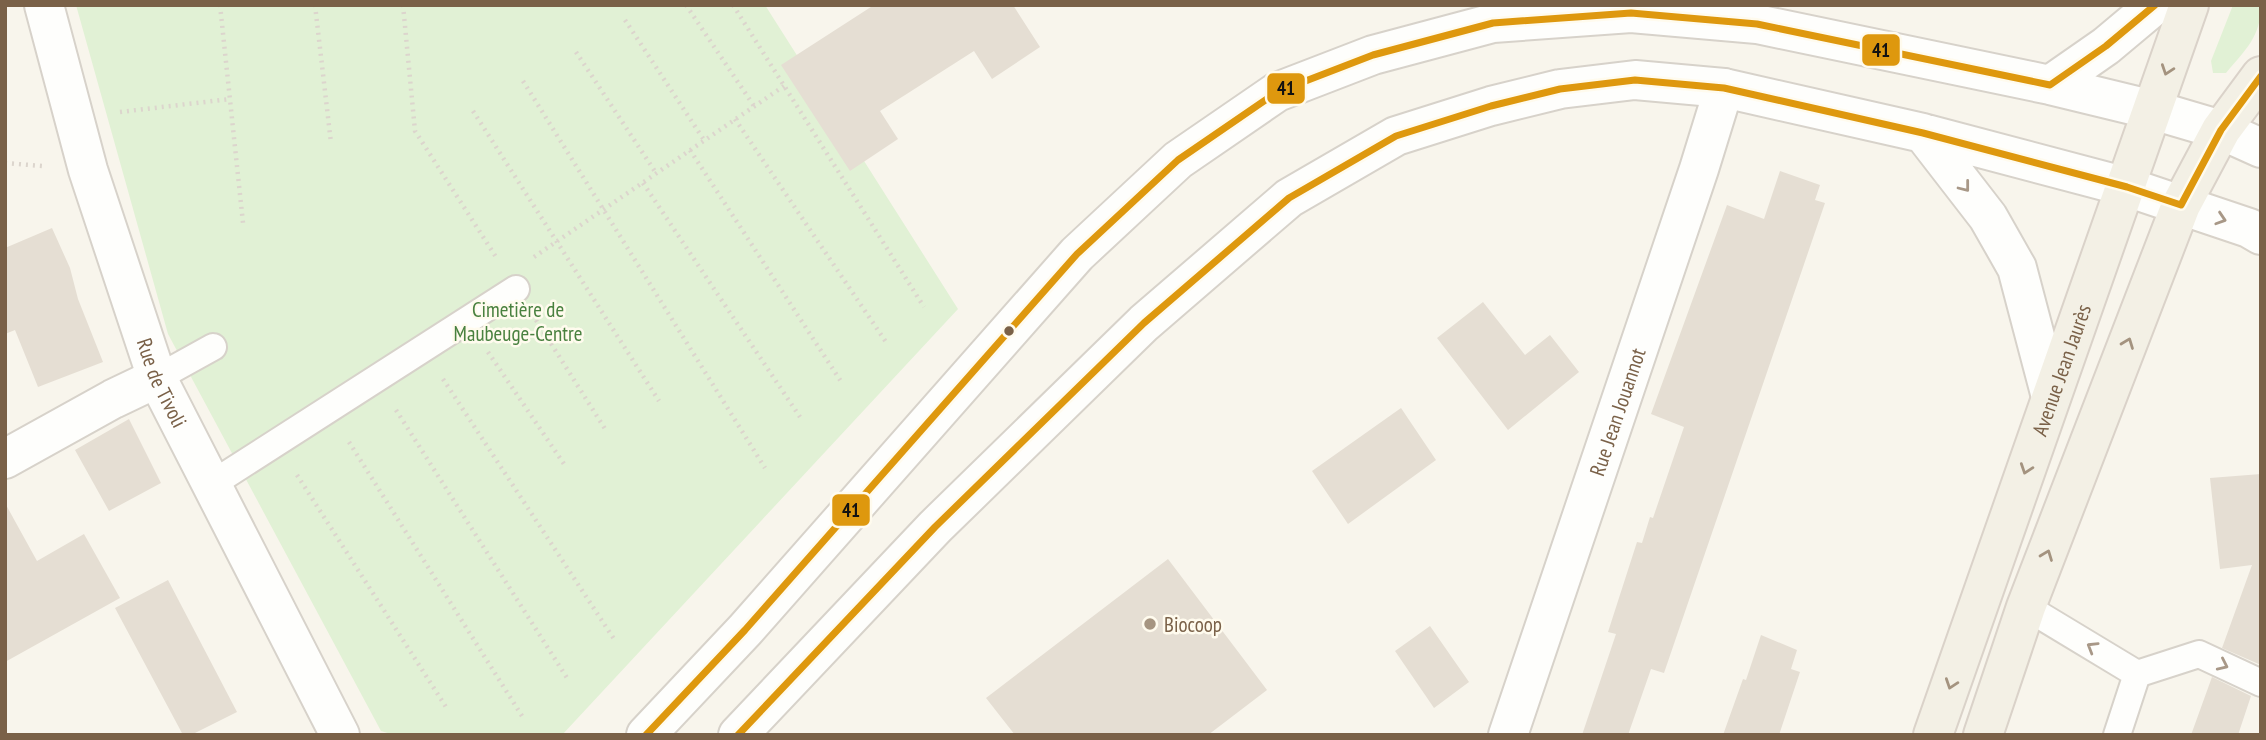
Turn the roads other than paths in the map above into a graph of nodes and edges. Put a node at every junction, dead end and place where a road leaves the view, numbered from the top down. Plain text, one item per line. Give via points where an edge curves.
1 (44, 5) edge
2 (2155, 5) edge
3 (2189, 5) edge
4 (2261, 76) edge
5 (2050, 85) junction
6 (1724, 88) junction
7 (2153, 110) junction
8 (2221, 130) junction
9 (1923, 133) junction
10 (2261, 148) edge
11 (2127, 187) junction
12 (2181, 205) junction
13 (2261, 235) edge
14 (512, 282) road end
15 (213, 347) dead end
16 (157, 378) junction
17 (2051, 397) junction
18 (5, 459) edge
19 (212, 484) junction
20 (2026, 607) junction
21 (2137, 674) junction
22 (2261, 683) edge
23 (340, 735) edge
24 (646, 735) edge
25 (738, 735) edge
26 (1508, 735) edge
27 (1933, 735) edge
28 (1983, 735) edge
29 (2117, 735) edge

1 - 16 street, Rue de Tivoli via 88,170
2 - 5 street
3 -> 7 main road, Avenue Jean Jaurès
4 - 8 main road
5 - 7 street
5 - 24 street via 1757,24 1631,13 1493,23 1373,55 1278,92 1178,160 1077,254 745,630
6 - 9 street
6 - 25 street via 1635,80 1560,89 1491,106 1396,136 1289,198 1144,323 935,527
6 - 26 street, Rue Jean Jouannot
7 - 8 street
7 - 11 main road, Avenue Jean Jaurès
8 - 10 street
8 - 12 main road
9 - 11 street
9 -> 17 street via 1988,216 2017,268
11 - 12 street
11 - 17 main road, Avenue Jean Jaurès
12 -> 13 street
20 -> 12 main road
14 - 19 lane via 466,320
15 - 16 lane
16 - 18 street
16 - 19 street, Rue de Tivoli
17 -> 27 main road, Avenue Jean Jaurès
19 - 23 street, Rue de Tivoli
21 -> 20 lane
20 - 28 main road
21 -> 22 lane via 2199,654
21 - 29 lane

